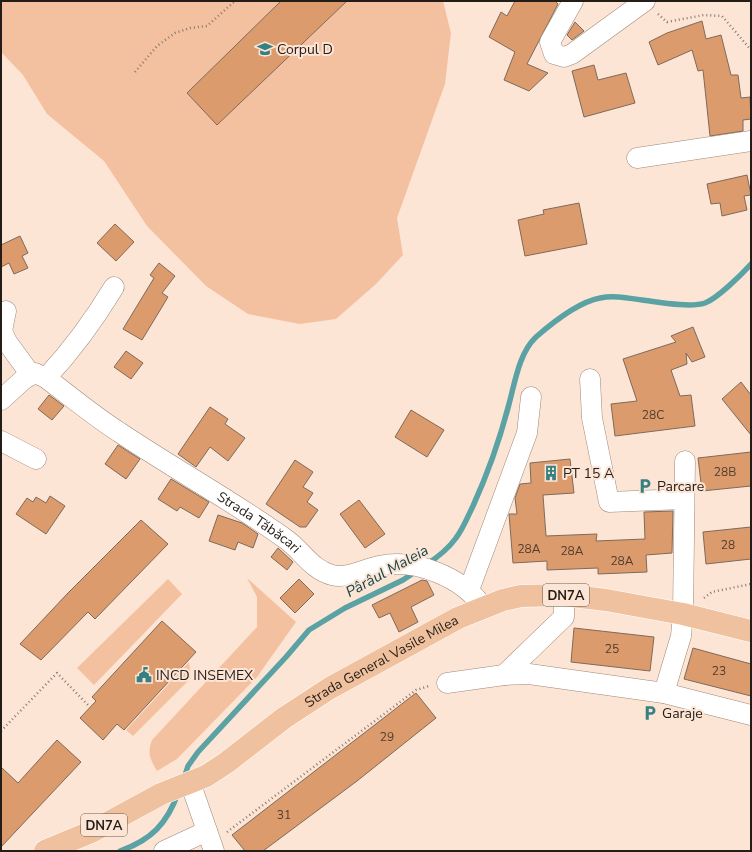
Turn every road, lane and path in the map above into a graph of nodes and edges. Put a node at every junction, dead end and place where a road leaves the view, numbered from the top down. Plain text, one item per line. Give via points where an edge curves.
1 (235, 1) edge
2 (573, 1) edge
3 (645, 1) edge
4 (751, 50) edge
5 (135, 72) dead end
6 (751, 141) edge
7 (637, 158) dead end
8 (114, 287) dead end
9 (6, 311) dead end
10 (38, 376) junction
11 (590, 380) dead end
12 (531, 397) dead end
13 (1, 400) edge
14 (1, 441) edge
15 (36, 459) dead end
16 (685, 461) dead end
17 (684, 499) junction
18 (751, 584) edge
19 (469, 590) junction
20 (564, 595) junction
21 (483, 607) junction
22 (683, 614) junction
23 (751, 632) edge
24 (504, 675) junction
25 (447, 683) joint
26 (664, 693) junction
27 (88, 705) dead end
28 (751, 715) edge
29 (1, 731) edge
30 (190, 782) junction
31 (216, 832) junction
32 (45, 851) edge
33 (164, 851) edge
34 (214, 851) edge

1 - 5 path via 207,26 190,28 169,37 157,46
2 - 3 street via 550,42 554,54 564,57 572,54
3 - 4 path via 667,22 704,15 722,16
6 - 7 street
8 - 10 street via 96,318 66,356
9 - 10 street, Strada Tăbăcari via 2,331 4,336
10 - 13 street
10 - 19 street, Strada Tăbăcari via 118,432 288,541 316,568 332,575 350,574 404,563 444,575
11 - 17 street via 592,418 609,502
12 - 19 street via 527,433
14 - 15 street
16 - 17 street
17 - 22 street
18 - 22 path via 712,592
19 - 21 street, Strada Tăbăcari
20 - 21 main road, Strada General Vasile Milea / DN7A via 521,596
20 - 22 main road, Strada General Vasile Milea / DN7A
20 - 24 street via 564,618
21 - 30 main road, Strada General Vasile Milea / DN7A via 444,625 330,688 284,718 226,763 206,776
22 - 23 main road, Strada General Vasile Milea / DN7A
22 - 26 street via 681,636
24 - 25 street
24 - 26 street via 529,674
25 - 31 path via 416,690
26 - 28 street
27 - 29 path via 57,673
30 - 31 street
30 - 32 main road, Strada General Vasile Milea / DN7A via 160,794 91,832
31 - 33 street
31 - 34 street

